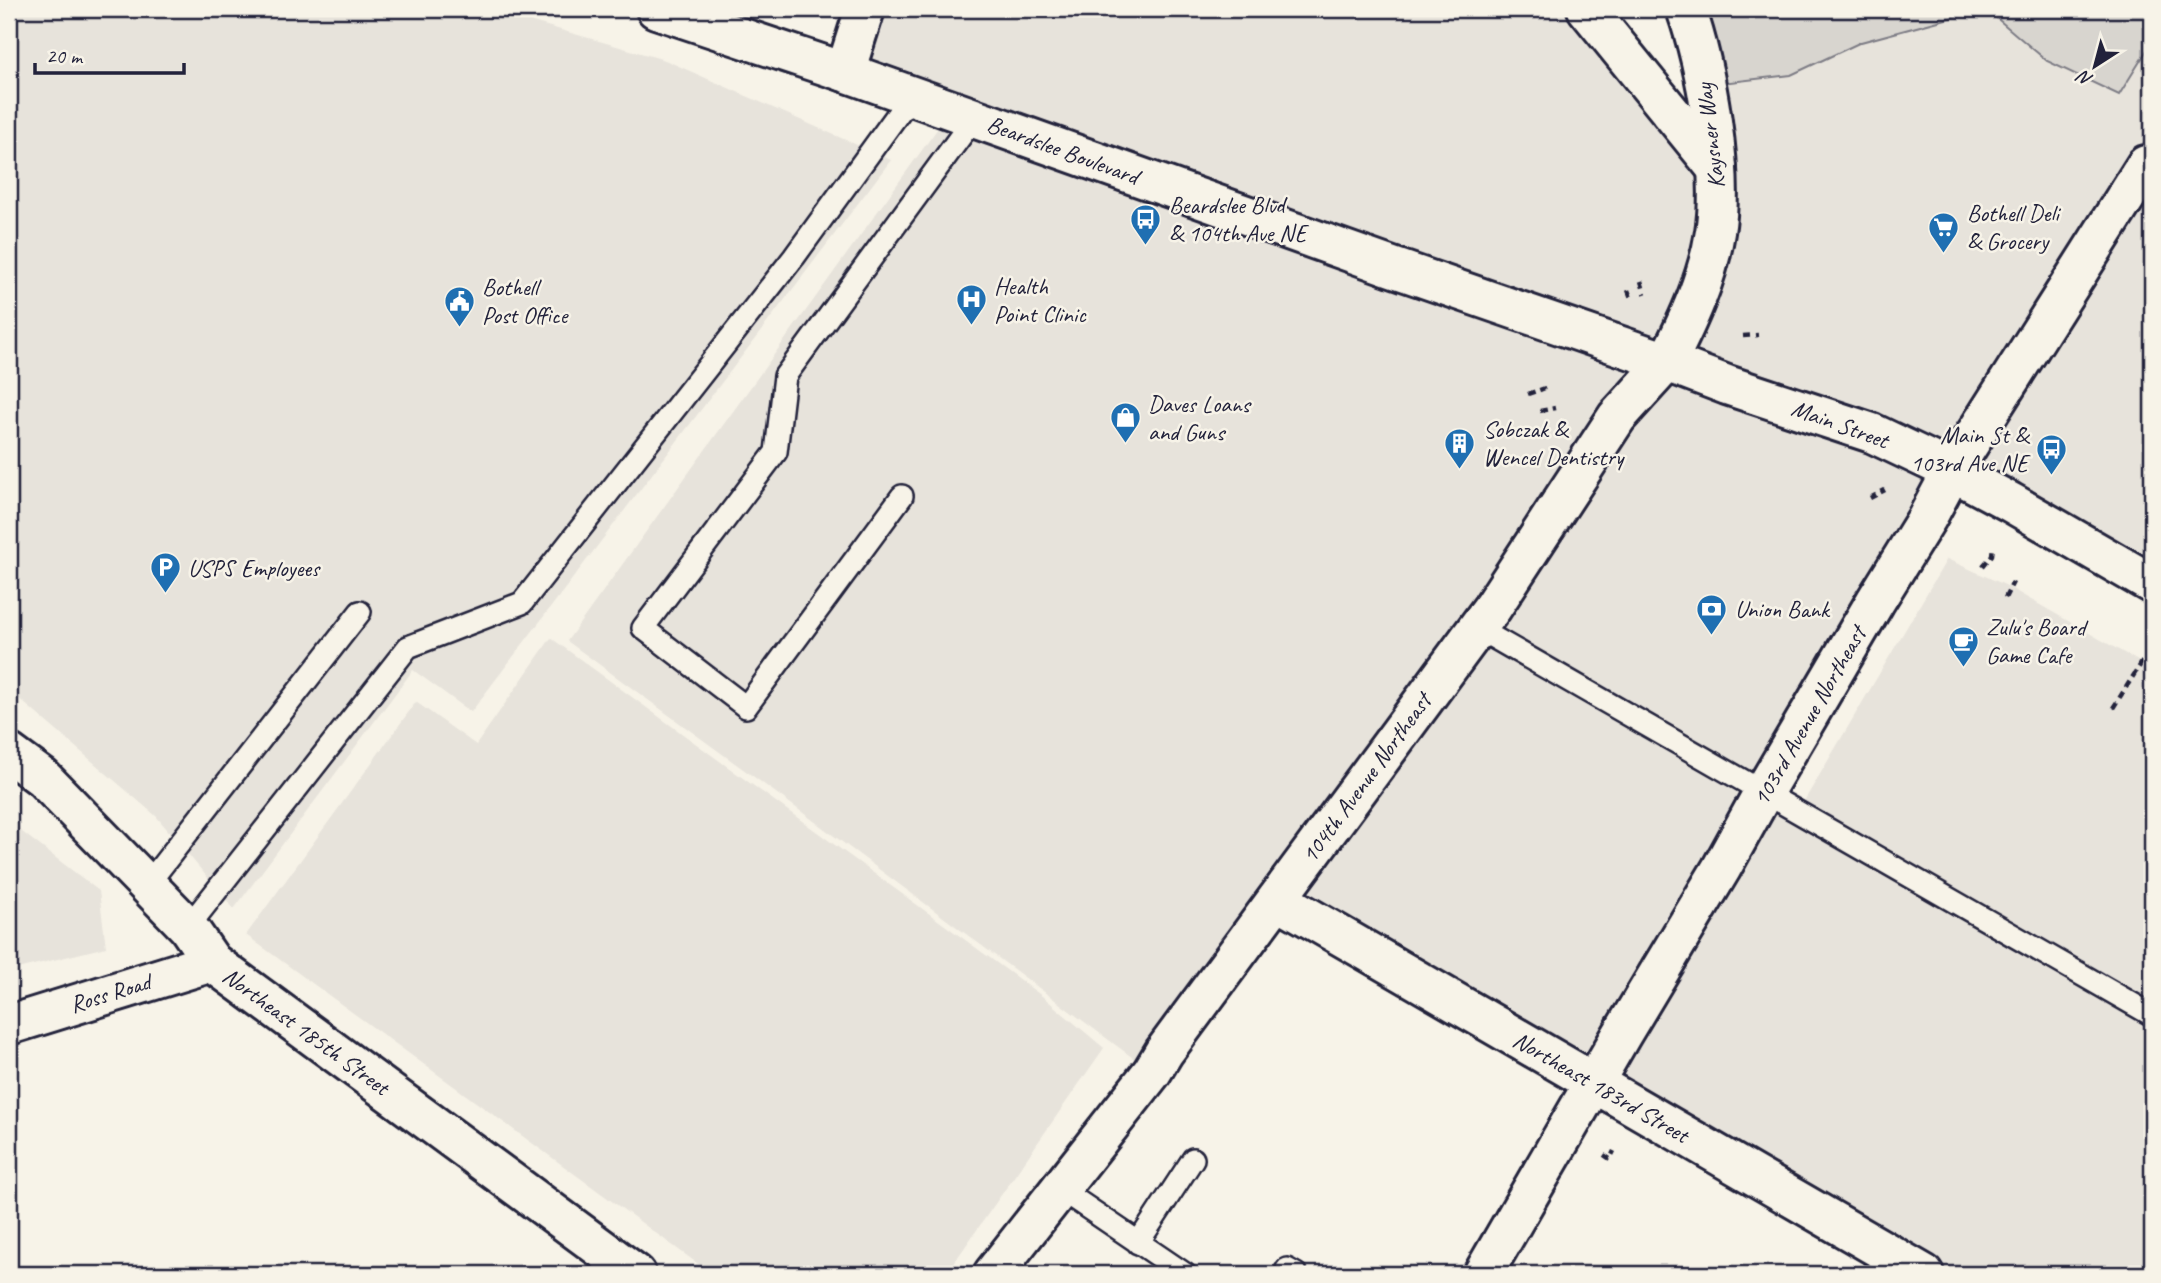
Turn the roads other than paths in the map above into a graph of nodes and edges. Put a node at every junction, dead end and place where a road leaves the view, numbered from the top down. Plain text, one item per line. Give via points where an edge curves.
1 (656, 9) edge
2 (865, 9) edge
3 (1587, 9) edge
4 (1686, 9) edge
5 (845, 72) junction
6 (911, 96) junction
7 (974, 118) junction
8 (2149, 167) edge
9 (1717, 169) junction
10 (1708, 265) joint
11 (1667, 362) junction
12 (1952, 471) junction
13 (902, 495) dead end
14 (2152, 584) edge
15 (360, 612) dead end
16 (1477, 628) junction
17 (9, 753) edge
18 (1763, 793) junction
19 (147, 885) junction
20 (1277, 899) junction
21 (188, 927) junction
22 (212, 962) junction
23 (2152, 1015) edge
24 (9, 1025) edge
25 (1594, 1083) junction
26 (1193, 1159) dead end
27 (1060, 1189) junction
28 (1138, 1243) junction
29 (636, 1274) edge
30 (993, 1274) edge
31 (1185, 1274) edge
32 (1483, 1274) edge
33 (1924, 1274) edge

1 - 5 street, Beardslee Boulevard
2 - 5 street
3 - 9 street
4 - 9 street, Kaysner Way via 1705,85
5 - 6 street, Beardslee Boulevard
6 - 7 street, Beardslee Boulevard
6 - 21 lane via 794,257 522,603 408,647
7 - 11 street, Beardslee Boulevard
7 - 13 lane via 785,376 776,452 643,628 746,707
8 - 12 street, 103rd Avenue Northeast
9 - 10 street, Kaysner Way via 1716,230
10 - 11 street, 104th Avenue Northeast via 1692,314
11 - 12 street, Main Street via 1872,433
11 - 16 street, 104th Avenue Northeast via 1617,416
12 - 14 street, Main Street
12 - 18 street, 103rd Avenue Northeast
15 - 19 lane
16 - 18 lane
16 - 20 street, 104th Avenue Northeast
17 - 19 street, Northeast 185th Street via 43,778
18 - 23 lane
18 - 25 street, 103rd Avenue Northeast
19 - 21 street, Northeast 185th Street
20 - 25 street, Northeast 183rd Street
20 - 27 street, 104th Avenue Northeast via 1152,1072
21 - 22 street, Northeast 185th Street
22 - 24 street, Ross Road
22 - 29 street, Northeast 185th Street
25 - 32 street, 103rd Avenue Northeast
25 - 33 street, Northeast 183rd Street
26 - 28 lane
27 - 28 lane
27 - 30 street, 104th Avenue Northeast
28 - 31 lane

